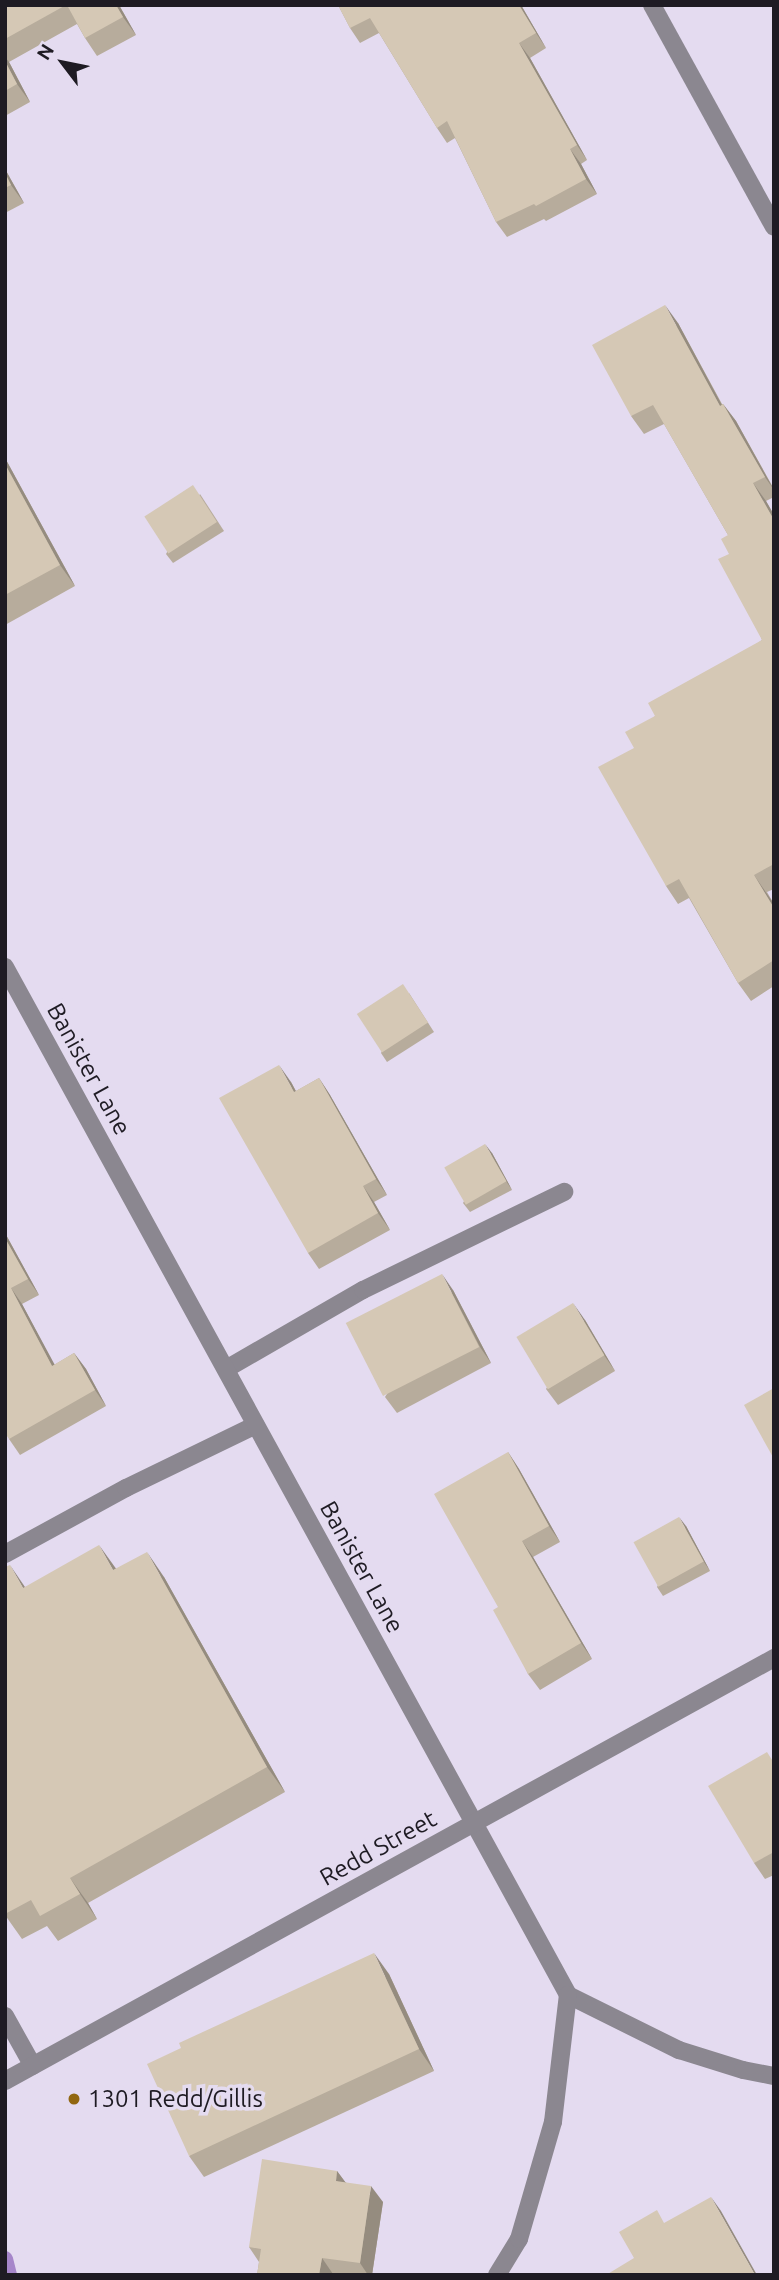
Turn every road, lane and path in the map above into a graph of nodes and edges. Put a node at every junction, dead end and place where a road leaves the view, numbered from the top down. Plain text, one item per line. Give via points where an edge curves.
1 (652, 5) edge
2 (774, 227) edge
3 (5, 967) edge
4 (564, 1192) dead end
5 (226, 1369) junction
6 (256, 1425) junction
7 (5, 1554) edge
8 (774, 1658) edge
9 (474, 1823) junction
10 (568, 1995) junction
11 (5, 2016) edge
12 (33, 2066) junction
13 (774, 2076) edge
14 (5, 2081) edge
15 (497, 2275) edge

1 - 2 street
3 - 5 street, Banister Lane
4 - 5 street via 363,1290
5 - 6 street, Banister Lane
6 - 7 street
6 - 9 street, Banister Lane
8 - 9 street, Redd Street
9 - 10 street, Banister Lane
9 - 12 street, Redd Street
10 - 13 street via 679,2050
10 - 15 street via 553,2122 519,2239
11 - 12 street
12 - 14 street, Redd Street

